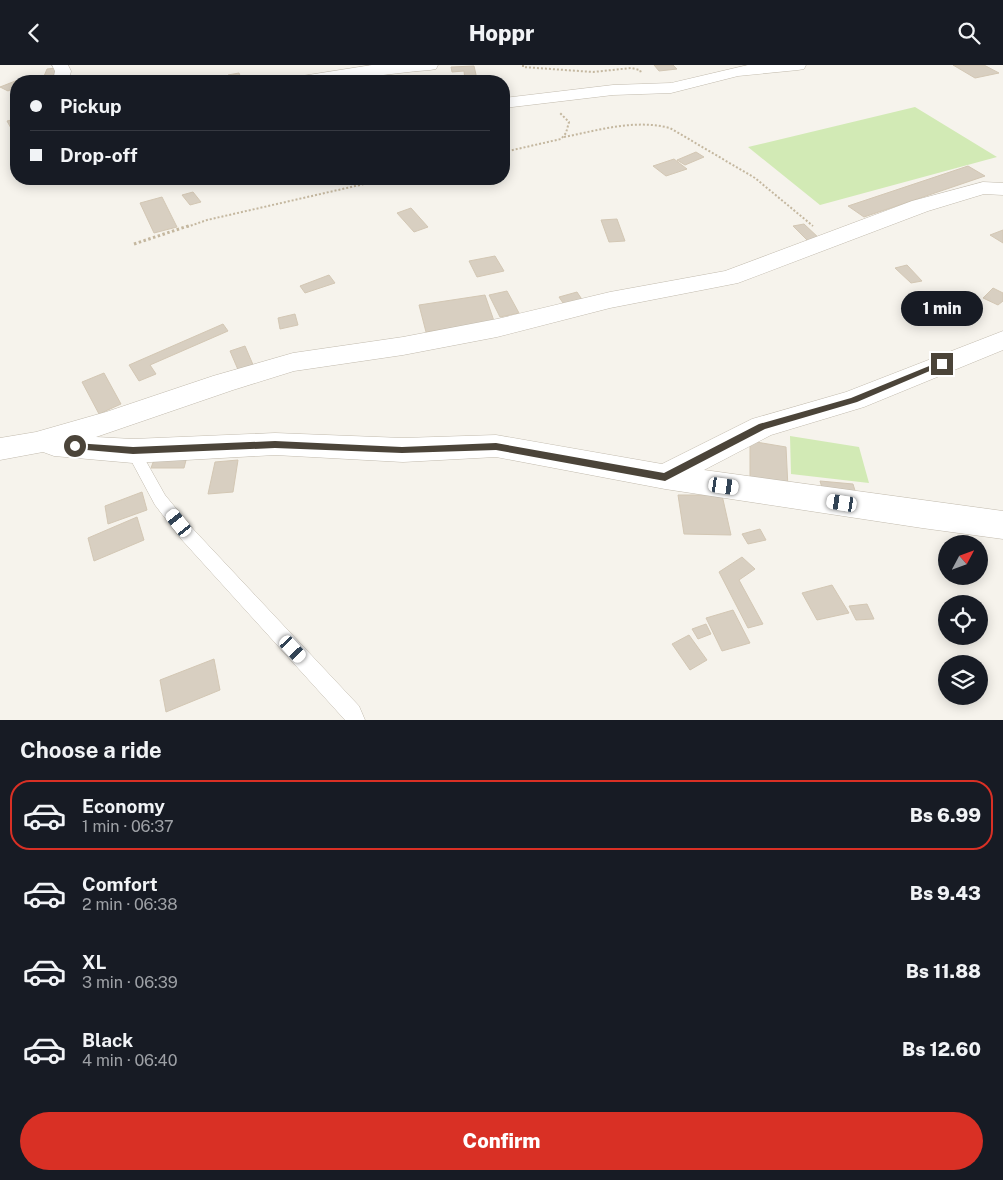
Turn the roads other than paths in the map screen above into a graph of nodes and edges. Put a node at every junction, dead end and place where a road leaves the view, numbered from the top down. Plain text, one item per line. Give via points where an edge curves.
1 (430, 65) edge
2 (798, 65) edge
3 (334, 75) edge
4 (510, 102) edge
5 (1003, 189) edge
6 (1003, 340) edge
7 (36, 443) junction
8 (0, 449) edge
9 (133, 451) junction
10 (665, 477) junction
11 (1003, 525) edge
12 (355, 720) edge

1 - 3 street
2 - 4 street via 738,71 670,88 613,90
5 - 7 street via 983,188 920,205 730,278 610,300 497,328 293,362
6 - 10 street via 854,400 762,427
7 - 8 street
7 - 9 street
9 - 10 street via 275,444 402,450 496,447
9 - 12 lane via 160,500 188,535
10 - 11 street

